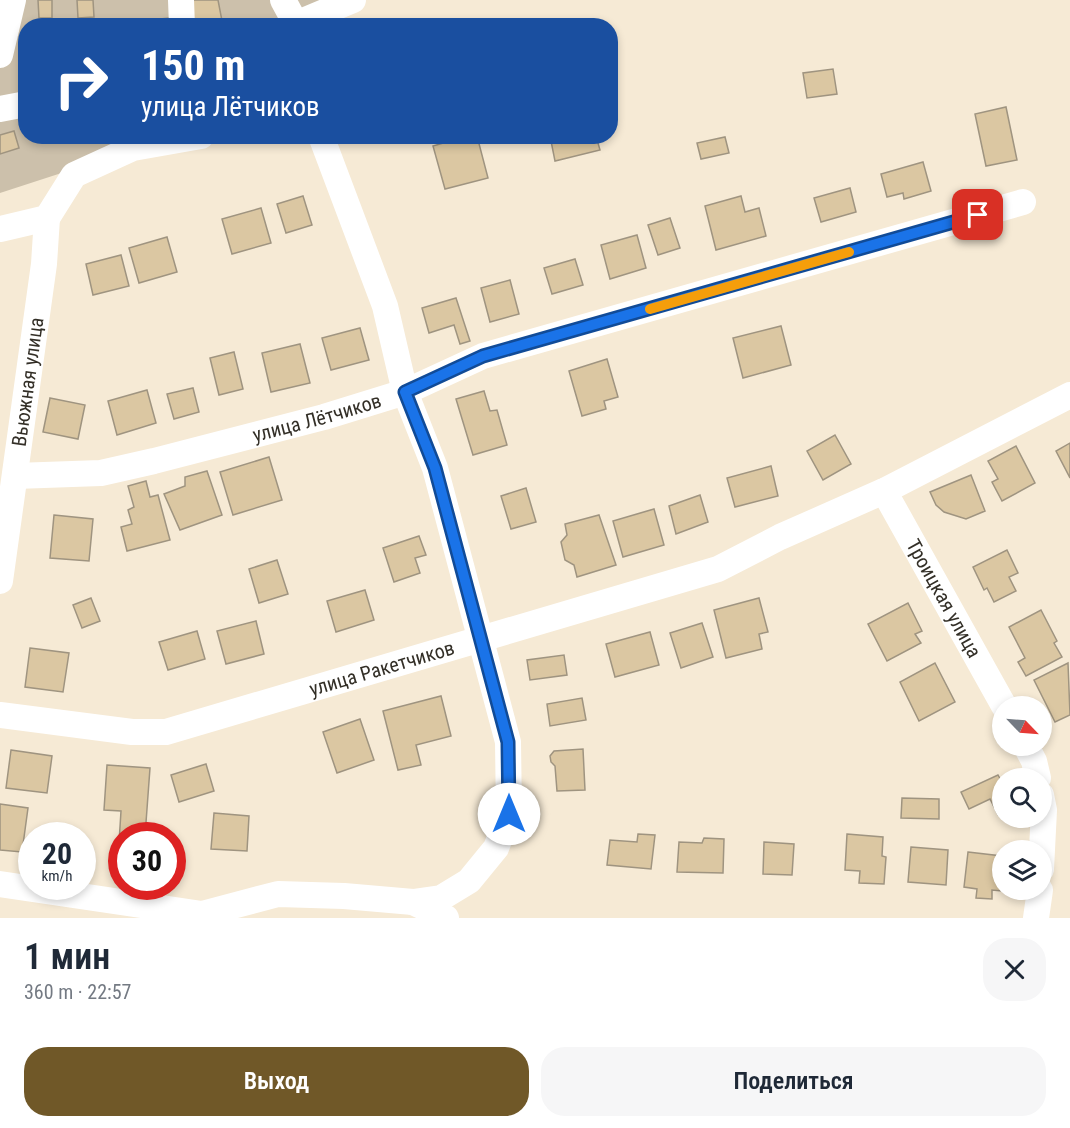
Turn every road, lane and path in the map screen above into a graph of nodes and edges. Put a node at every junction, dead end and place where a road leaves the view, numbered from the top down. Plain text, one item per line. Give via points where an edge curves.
1 (13, 0) edge
2 (181, 0) edge
3 (283, 0) edge
4 (338, 12) edge
5 (182, 18) edge
6 (291, 18) edge
7 (318, 18) edge
8 (0, 55) edge
9 (18, 106) edge
10 (0, 109) edge
11 (156, 144) edge
12 (324, 144) edge
13 (1023, 202) dead end
14 (47, 218) junction
15 (0, 229) edge
16 (405, 392) junction
17 (1070, 395) edge
18 (15, 476) junction
19 (884, 491) junction
20 (0, 581) edge
21 (481, 638) junction
22 (998, 696) edge
23 (0, 715) edge
24 (0, 884) edge
25 (1039, 900) edge
26 (413, 902) junction
27 (343, 907) edge
28 (446, 918) edge
29 (1036, 918) edge

1 - 8 street
2 - 5 street
3 - 6 street
4 - 7 street
9 - 10 street
11 - 14 street via 134,148 74,175
12 - 16 street via 385,306
13 - 16 street, улица Лётчиков via 483,356
14 - 15 street
14 - 18 street, Вьюжная улица via 45,264
16 - 18 street, улица Лётчиков via 154,461 101,472
16 - 21 street via 435,468
17 - 19 street, улица Ракетчиков
18 - 20 street, Вьюжная улица
19 - 21 street, улица Ракетчиков via 718,569
19 - 22 street, Троицкая улица
21 - 23 street, улица Ракетчиков via 166,732 132,732
21 - 26 street via 508,742 509,814 496,848 469,880 441,897
24 - 27 street via 202,914 278,894
25 - 29 street
26 - 27 street
26 - 28 street

